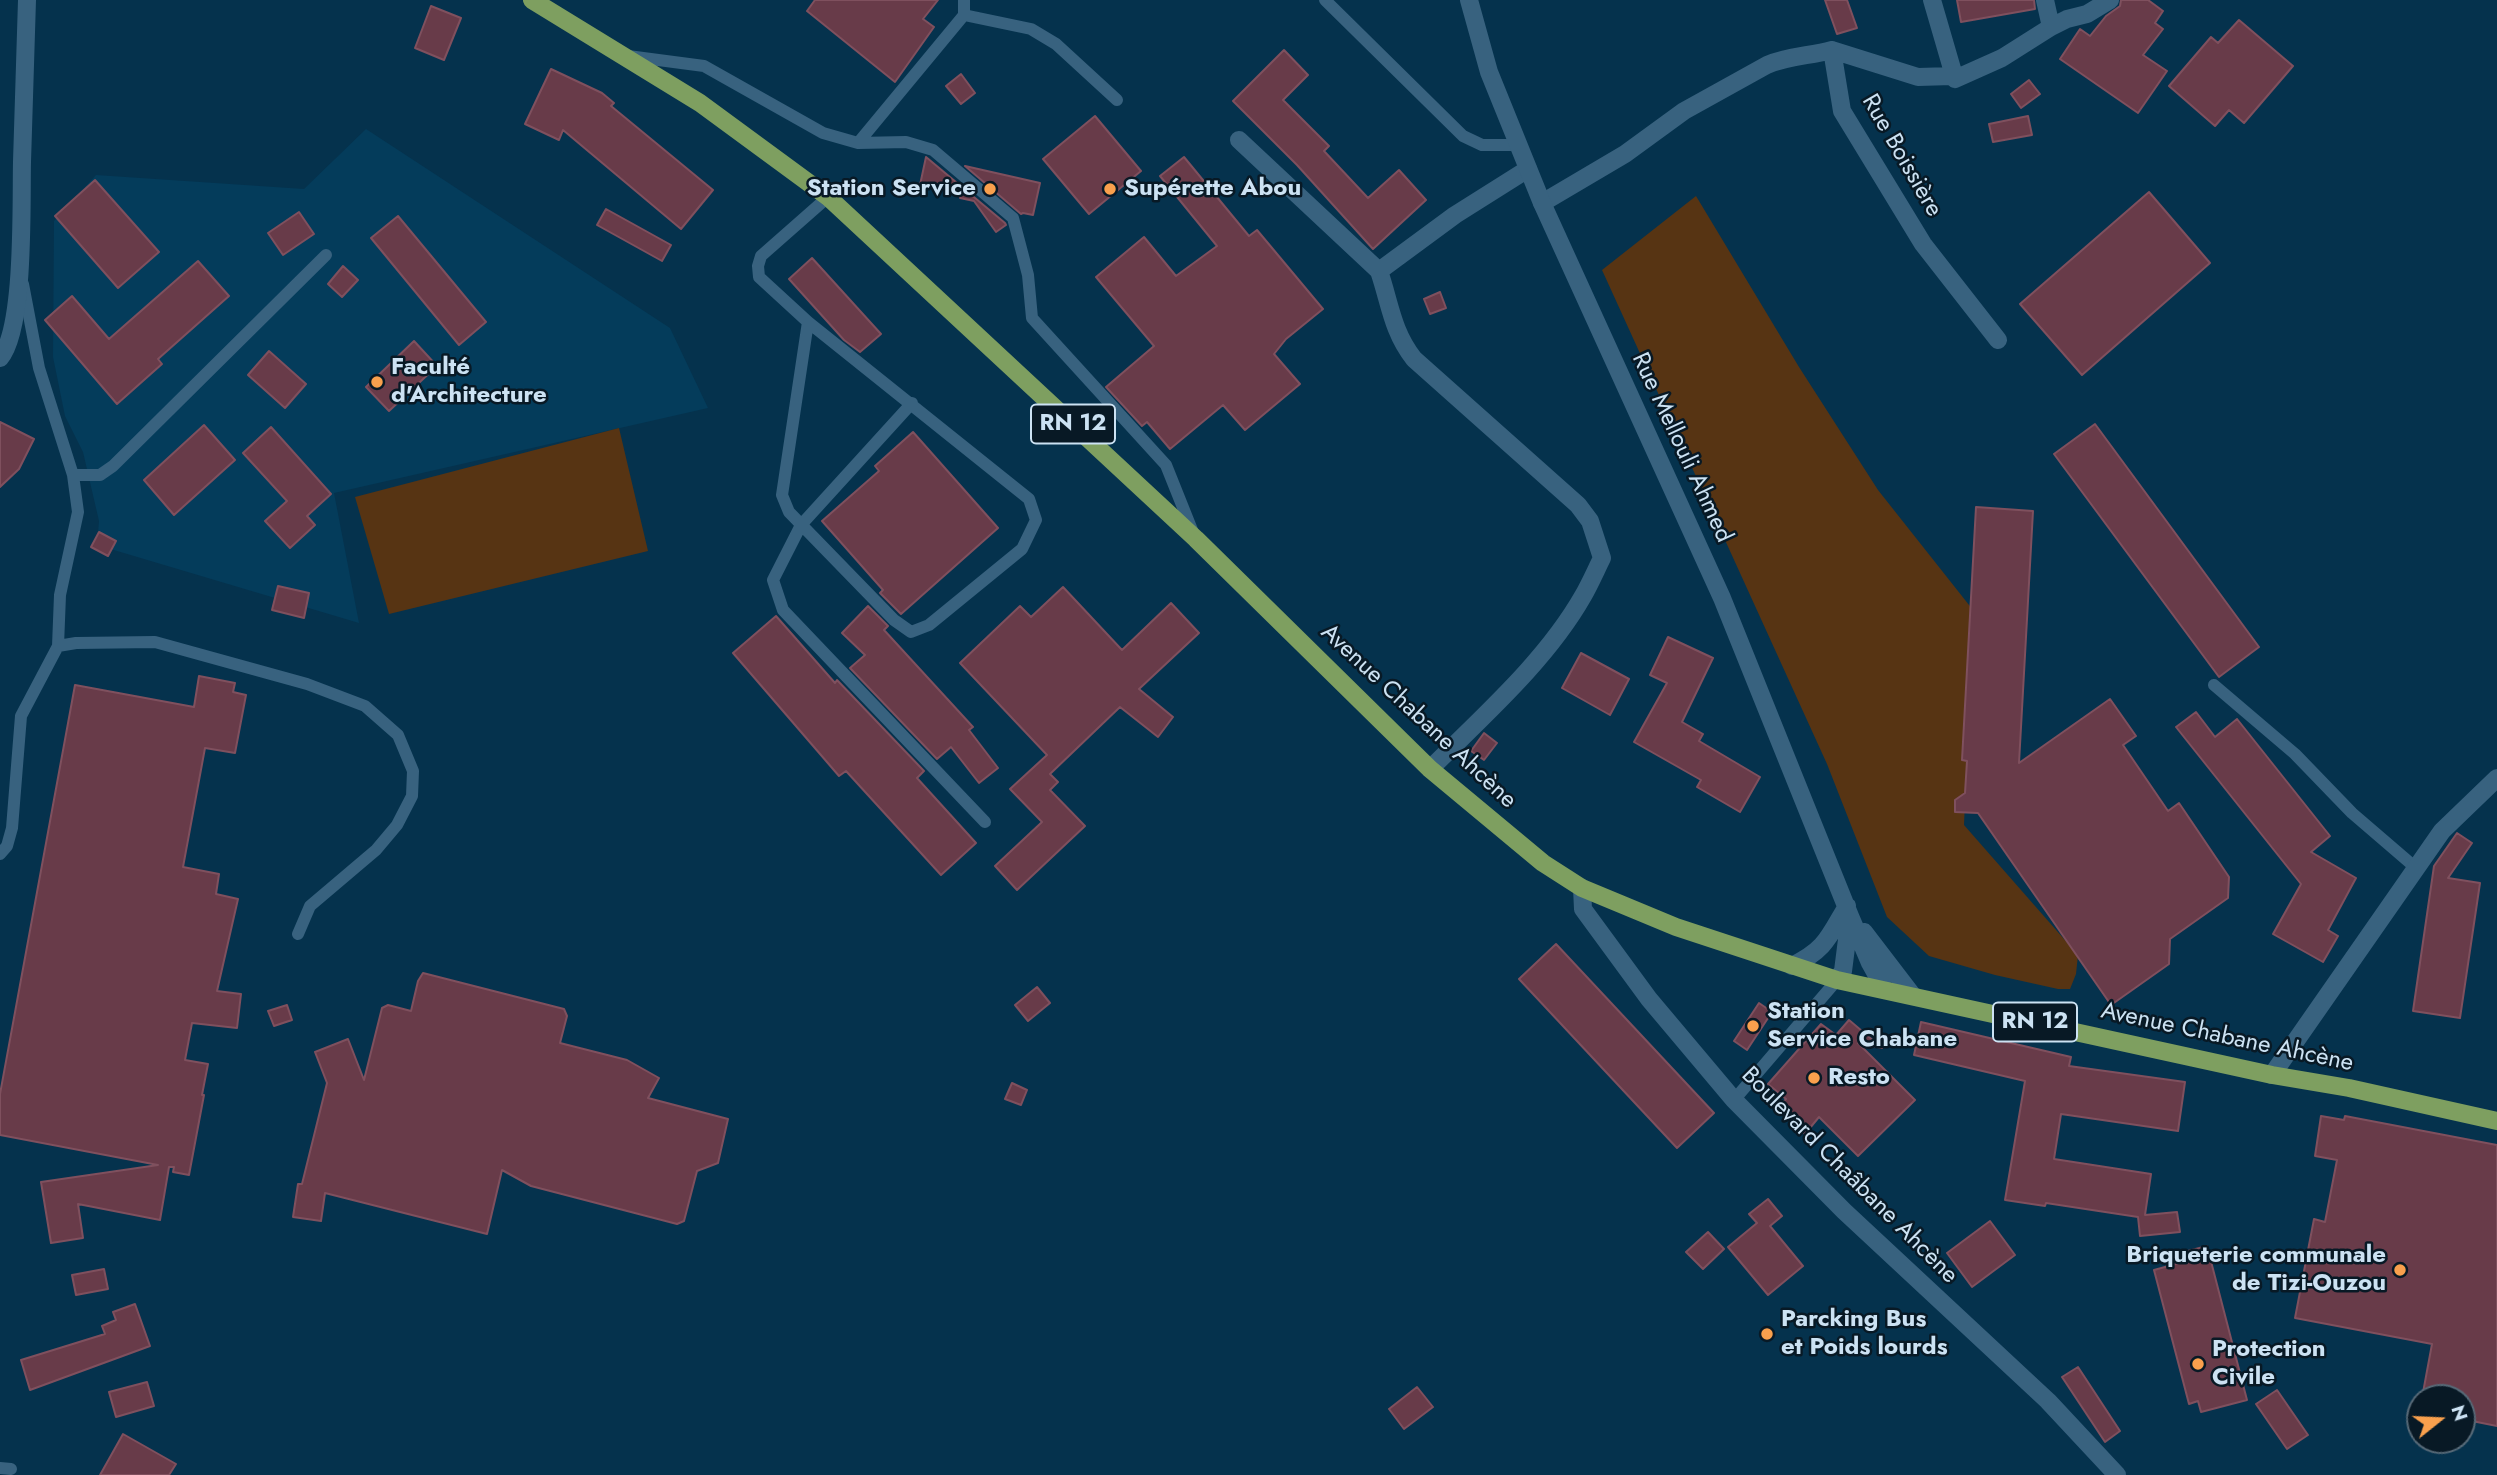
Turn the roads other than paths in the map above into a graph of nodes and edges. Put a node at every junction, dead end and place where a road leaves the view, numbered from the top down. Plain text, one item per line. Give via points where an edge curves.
1 (27, 0) edge
2 (532, 0) edge
3 (964, 0) edge
4 (1325, 0) edge
5 (1469, 0) edge
6 (1932, 0) edge
7 (2045, 0) edge
8 (2110, 0) edge
9 (964, 15) junction
10 (2051, 27) junction
11 (1832, 50) junction
12 (623, 56) junction
13 (1955, 79) junction
14 (1117, 100) dead end
15 (1239, 140) dead end
16 (858, 143) junction
17 (1518, 145) junction
18 (1528, 169) junction
19 (828, 197) junction
20 (1542, 203) junction
21 (326, 255) dead end
22 (19, 266) junction
23 (1378, 271) junction
24 (808, 322) junction
25 (1998, 340) dead end
26 (0, 358) edge
27 (912, 403) junction
28 (73, 475) junction
29 (801, 524) junction
30 (1196, 539) junction
31 (58, 646) junction
32 (2214, 685) dead end
33 (1430, 769) junction
34 (2497, 778) edge
35 (985, 822) dead end
36 (0, 854) edge
37 (2416, 868) junction
38 (1582, 888) junction
39 (1848, 911) junction
40 (298, 934) dead end
41 (1792, 966) junction
42 (1838, 981) junction
43 (1885, 990) junction
44 (1913, 996) junction
45 (2272, 1075) junction
46 (1734, 1100) junction
47 (2497, 1121) edge
48 (2117, 1475) edge

1 - 22 street
2 - 12 main road, Avenue Chabane Ahcène / RN 12
3 - 9 lane
4 - 17 lane via 1463,136 1482,145
5 - 17 street, Rue Mellouli Ahmed via 1489,72
6 - 13 street
7 - 10 street
8 - 10 street
9 - 14 lane via 1031,29 1056,44
9 - 16 lane
10 - 13 street
11 - 13 street via 1918,77
11 - 20 street via 1767,65 1684,111 1625,154
11 - 25 street, Rue Boissière via 1842,111 1923,244
12 - 16 lane via 704,66 823,133
12 - 19 main road, Avenue Chabane Ahcène / RN 12 via 700,103
15 - 23 street
16 - 30 lane via 906,142 933,150 1013,218 1028,275 1032,318 1166,465
17 - 18 street, Rue Mellouli Ahmed
18 - 20 street, Rue Mellouli Ahmed
18 - 23 street
19 - 24 lane via 761,256 758,266 759,277
19 - 30 main road, Avenue Chabane Ahcène / RN 12
20 - 39 street, Rue Mellouli Ahmed via 1722,598
21 - 28 lane via 113,466 100,475
22 - 26 street via 14,321
22 - 28 lane via 39,368
23 - 33 street via 1401,342 1414,359 1577,505 1590,521 1602,558 1582,597 1543,652
24 - 27 lane
24 - 29 lane via 782,495
27 - 29 lane
27 - 29 lane via 1029,499 1036,520 1022,550 929,625 911,632
28 - 31 lane via 78,512 60,595
29 - 35 lane via 773,580 783,610
30 - 33 main road, Avenue Chabane Ahcène / RN 12
31 - 36 lane via 21,716 12,828
31 - 40 lane via 155,642 307,684 365,706 398,735 413,771 412,796 397,825 376,850 310,906
32 - 37 lane
33 - 38 main road, Avenue Chabane Ahcène / RN 12 via 1543,863
34 - 37 street via 2442,831
37 - 45 street
38 - 41 main road, Avenue Chabane Ahcène / RN 12 via 1676,927
38 - 46 street, Boulevard Chaâbane Ahcène via 1583,909 1649,999
39 - 41 street via 1816,953
39 - 42 street, Rue Mellouli Ahmed via 1843,971
39 - 43 street, Rue Mellouli Ahmed
39 - 44 street
41 - 42 main road, Avenue Chabane Ahcène / RN 12
42 - 43 main road, Avenue Chabane Ahcène / RN 12
42 - 46 lane
43 - 44 main road, Avenue Chabane Ahcène / RN 12
44 - 45 main road, Avenue Chabane Ahcène / RN 12
45 - 47 main road, Avenue Chabane Ahcène / RN 12
46 - 48 street, Boulevard Chaâbane Ahcène via 1844,1211 2048,1401

